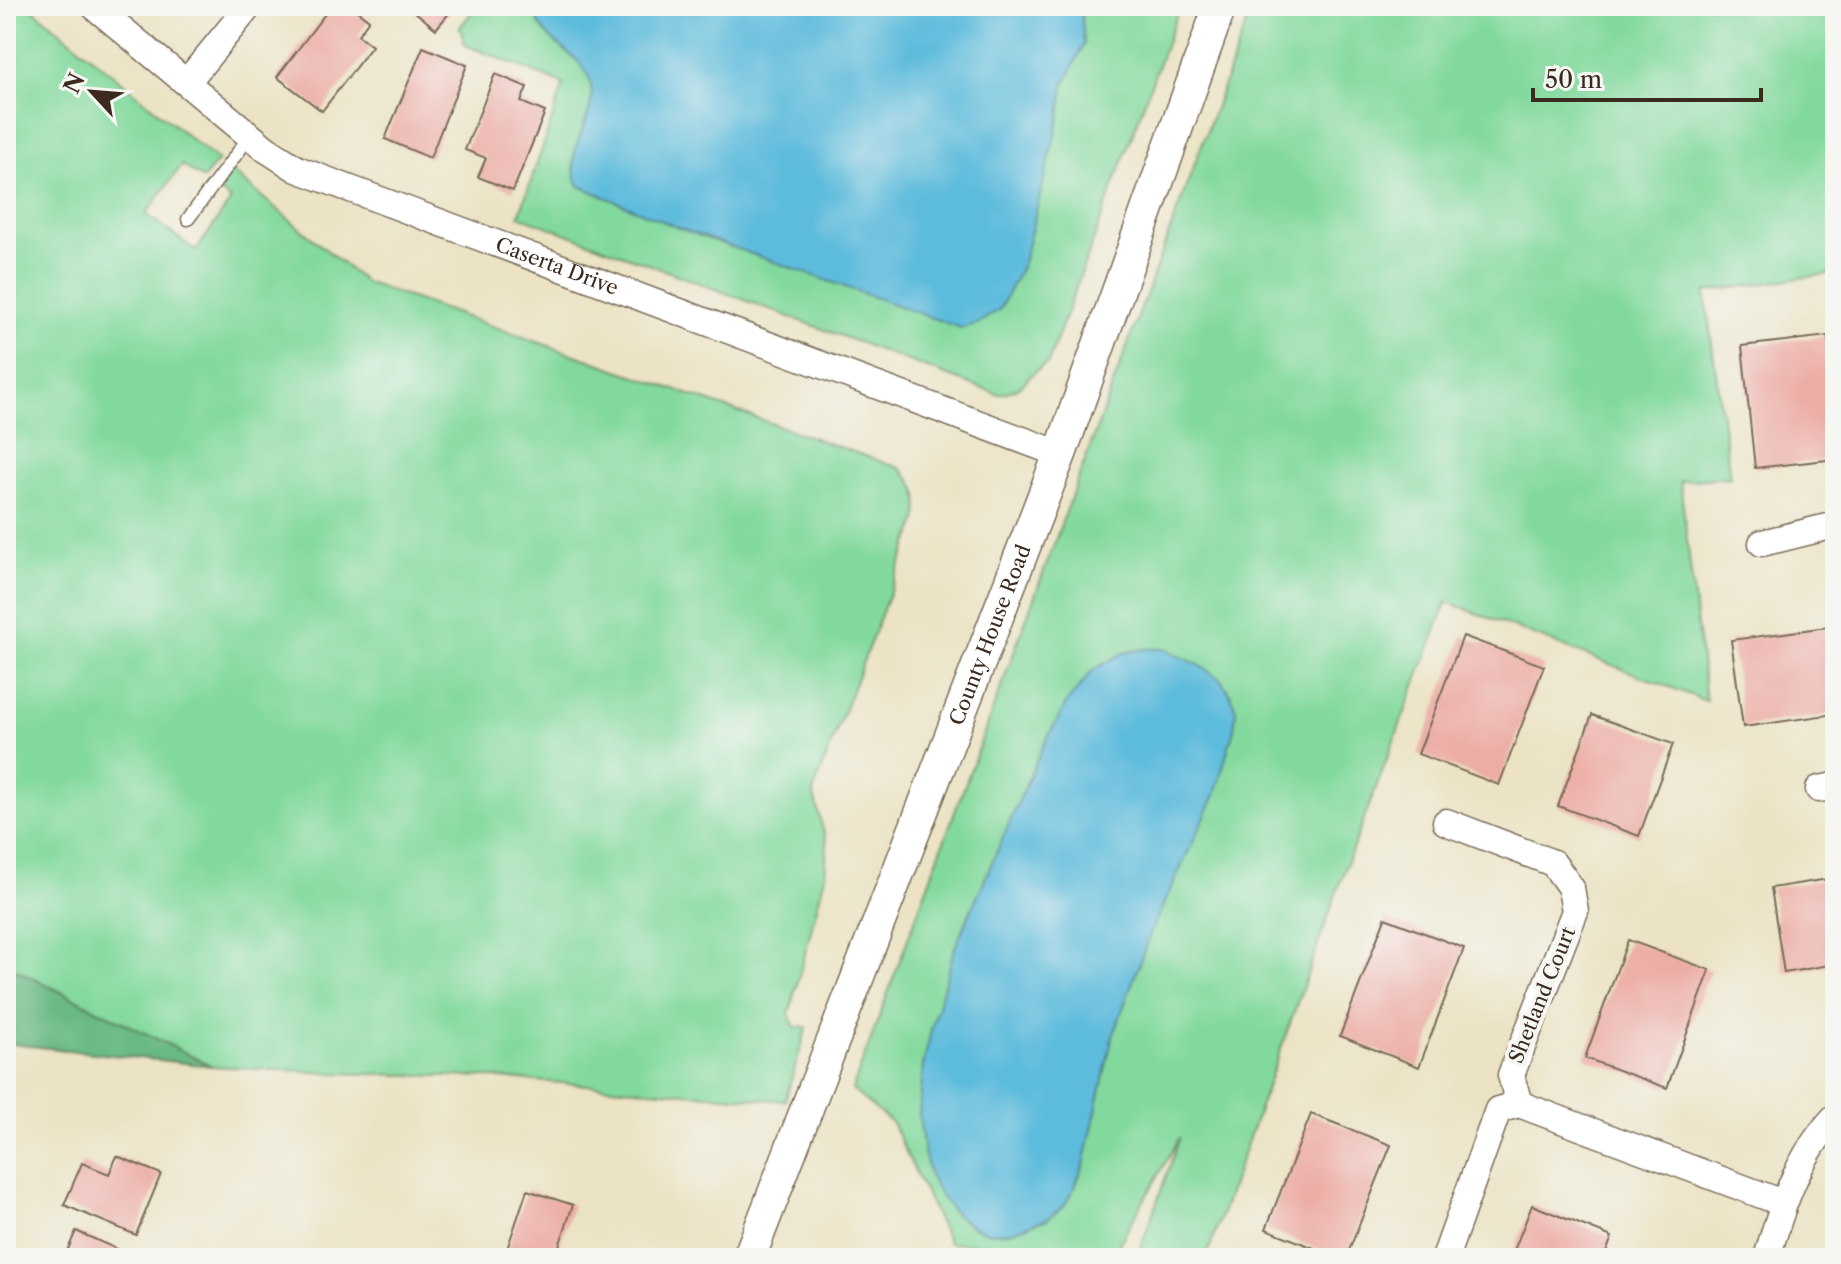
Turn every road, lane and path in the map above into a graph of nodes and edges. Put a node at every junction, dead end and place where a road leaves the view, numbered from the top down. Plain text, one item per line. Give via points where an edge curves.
1 (94, 6) edge
2 (249, 6) edge
3 (1220, 6) edge
4 (187, 82) junction
5 (250, 136) junction
6 (188, 219) dead end
7 (1060, 454) junction
8 (1835, 525) edge
9 (1762, 543) dead end
10 (1446, 822) dead end
11 (1519, 1104) junction
12 (1835, 1117) edge
13 (1783, 1203) junction
14 (749, 1258) edge
15 (1445, 1258) edge
16 (1767, 1258) edge

1 - 4 street, Caserta Drive
2 - 4 street
3 - 7 street, County House Road
4 - 5 street, Caserta Drive
5 - 6 lane
5 - 7 street, Caserta Drive via 310,175
7 - 14 street, County House Road
8 - 9 street
10 - 11 street, Shetland Court via 1553,863 1571,888 1575,911 1511,1075
11 - 13 street
11 - 15 street via 1498,1110
12 - 13 street via 1819,1134
13 - 16 street

